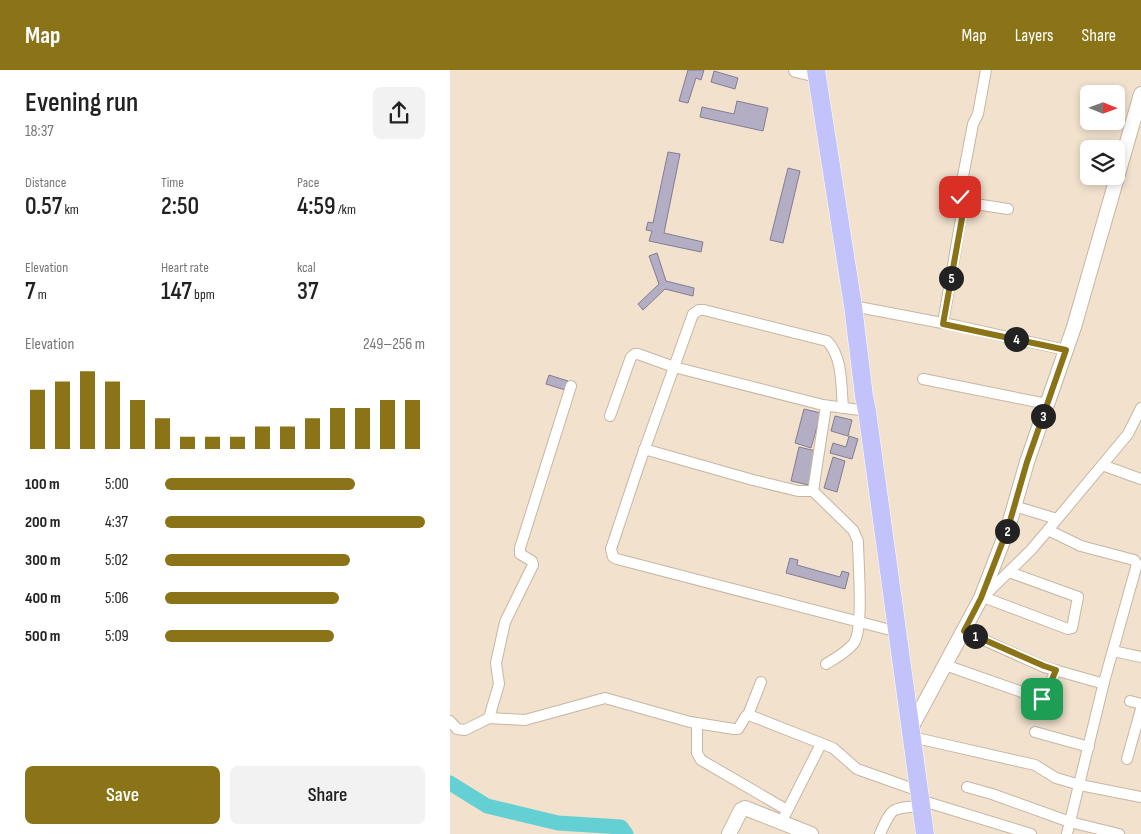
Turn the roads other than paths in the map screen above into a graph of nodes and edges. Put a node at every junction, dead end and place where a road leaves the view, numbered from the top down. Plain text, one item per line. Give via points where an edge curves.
1 (796, 70) edge
2 (986, 70) edge
3 (816, 73) edge
4 (1141, 94) edge
5 (962, 202) junction
6 (1008, 208) dead end
7 (853, 306) junction
8 (943, 324) junction
9 (1066, 350) junction
10 (674, 367) junction
11 (923, 379) dead end
12 (571, 386) dead end
13 (1047, 404) junction
14 (826, 406) junction
15 (843, 408) junction
16 (1141, 408) edge
17 (867, 411) junction
18 (610, 416) dead end
19 (644, 449) junction
20 (1102, 465) junction
21 (1141, 479) edge
22 (813, 491) junction
23 (1014, 506) junction
24 (1057, 520) junction
25 (1048, 530) junction
26 (1009, 572) junction
27 (982, 598) junction
28 (859, 621) junction
29 (964, 631) junction
30 (898, 632) junction
31 (1113, 651) junction
32 (1141, 657) edge
33 (826, 664) dead end
34 (945, 665) junction
35 (1056, 670) junction
36 (761, 682) dead end
37 (1104, 682) junction
38 (1130, 701) dead end
39 (1141, 704) edge
40 (1141, 709) edge
41 (748, 715) junction
42 (489, 718) junction
43 (450, 721) edge
44 (697, 723) junction
45 (912, 732) junction
46 (1035, 732) dead end
47 (821, 744) junction
48 (1089, 747) junction
49 (1127, 759) dead end
50 (1080, 785) junction
51 (967, 788) dead end
52 (1141, 797) edge
53 (920, 799) junction
54 (787, 810) junction
55 (1070, 822) junction
56 (781, 823) junction
57 (730, 834) edge
58 (811, 834) edge
59 (880, 834) edge
60 (925, 834) edge
61 (1031, 834) edge
62 (1067, 834) edge
63 (1118, 834) edge

1 - 3 street
2 - 5 street via 962,182
3 - 7 highway
4 - 9 street
5 - 6 street
5 - 8 street via 964,207
7 - 8 street
7 - 17 highway
8 - 9 street
9 - 13 street
10 - 14 street
10 - 15 street via 693,314 704,310 827,341 835,351
10 - 18 street via 633,355
10 - 19 street
11 - 13 street
12 - 42 street via 520,548 520,554 532,560 533,565 505,622 496,663 499,684
13 - 23 street
14 - 15 street
14 - 22 street
15 - 17 street
16 - 20 street via 1132,429
17 - 30 highway
19 - 22 street via 753,480
19 - 28 street via 611,549 613,557
20 - 21 street
20 - 24 street
22 - 28 street via 856,536
23 - 24 street
23 - 27 street
24 - 25 street
25 - 26 street
25 - 31 street via 1081,546 1136,562
26 - 27 street
26 - 27 street via 1078,598 1072,628
27 - 29 street
28 - 30 street
28 - 33 street via 853,643
29 - 34 street
29 - 35 street
30 - 45 highway
31 - 32 street
31 - 37 street
34 - 35 street via 1042,699
34 - 45 street
35 - 37 street via 1101,684
36 - 41 street
37 - 48 street
38 - 39 street
40 - 49 street
41 - 44 street via 736,729
41 - 47 street
42 - 43 street via 465,730 457,729
42 - 44 street via 525,720 605,698
44 - 54 street via 697,753 701,760
45 - 50 street via 1035,765 1056,778
45 - 53 highway
46 - 48 street
47 - 53 street via 837,751 857,770
47 - 54 street
48 - 50 street
50 - 52 street
50 - 55 street
51 - 55 street
53 - 59 street via 890,813
53 - 60 highway
53 - 61 street
54 - 56 street
55 - 62 street
55 - 63 street
56 - 57 street via 743,808
56 - 58 street

